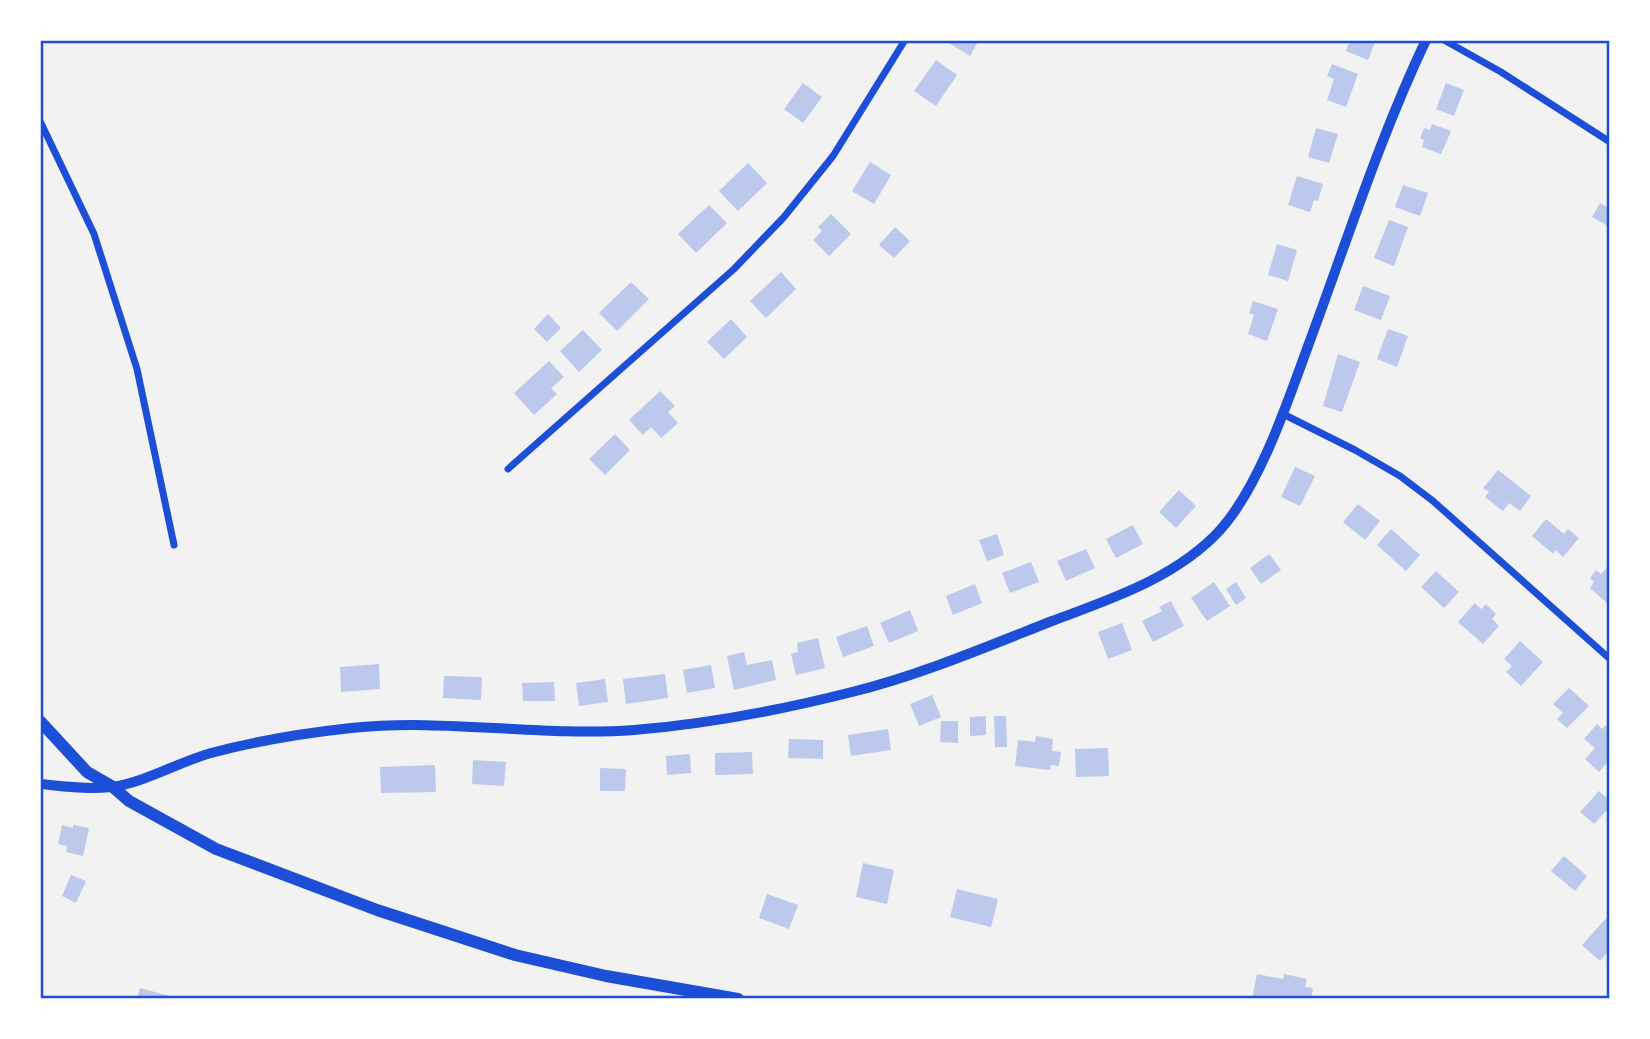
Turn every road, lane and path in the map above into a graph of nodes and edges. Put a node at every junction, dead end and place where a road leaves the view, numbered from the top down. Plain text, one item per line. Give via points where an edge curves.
1 (905, 40) edge
2 (1426, 40) edge
3 (1444, 40) edge
4 (40, 121) edge
5 (1610, 142) edge
6 (1283, 414) junction
7 (508, 469) dead end
8 (174, 545) dead end
9 (1610, 659) edge
10 (40, 721) edge
11 (40, 784) edge
12 (113, 787) junction
13 (737, 999) edge

1 - 7 street via 833,156 784,217 734,269
2 - 6 street via 1395,110
3 - 5 street
4 - 8 street via 94,234 137,369
6 - 9 street via 1400,476
6 - 12 street via 1246,493 1222,528 1195,553 1122,594 855,692 763,712 634,730 427,724 353,728 222,750
10 - 12 main road via 87,772
11 - 12 street
12 - 13 main road via 139,807 216,849 450,936 606,976

